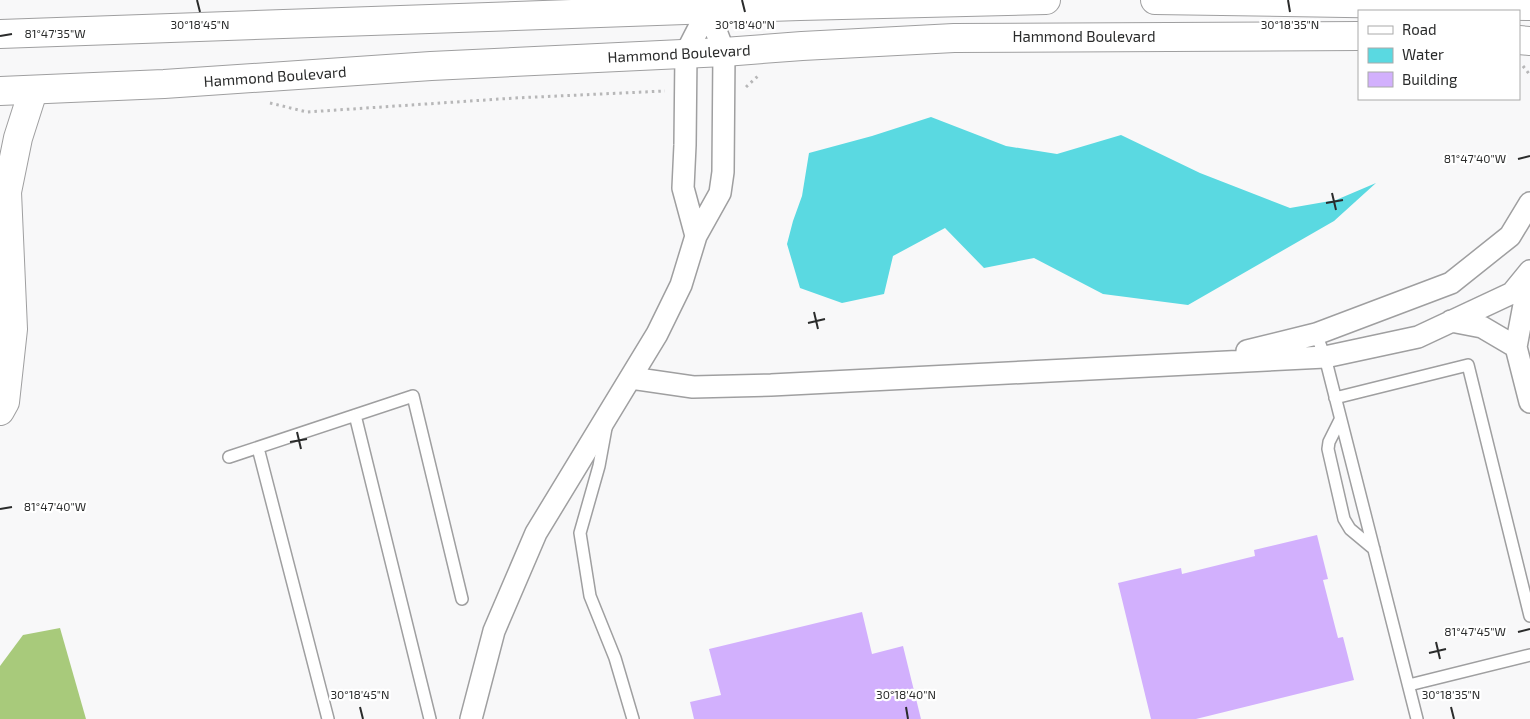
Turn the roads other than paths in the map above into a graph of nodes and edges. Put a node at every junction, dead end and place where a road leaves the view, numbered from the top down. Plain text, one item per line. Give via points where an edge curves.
1 (1046, 0) edge
2 (1154, 0) edge
3 (708, 5) edge
4 (1530, 6) edge
5 (0, 34) edge
6 (1358, 36) edge
7 (724, 52) junction
8 (686, 53) junction
9 (0, 91) edge
10 (33, 91) junction
11 (1530, 203) edge
12 (696, 236) junction
13 (1530, 271) edge
14 (1451, 321) junction
15 (1316, 334) junction
16 (1516, 347) junction
17 (1325, 357) junction
18 (1201, 362) junction
19 (631, 378) junction
20 (1335, 398) junction
21 (1530, 402) edge
22 (0, 411) edge
23 (609, 414) junction
24 (355, 415) junction
25 (1340, 420) junction
26 (258, 448) junction
27 (229, 457) dead end
28 (1374, 549) junction
29 (462, 599) dead end
30 (1530, 616) edge
31 (1530, 655) edge
32 (1408, 685) junction
33 (328, 719) edge
34 (430, 719) edge
35 (472, 719) edge
36 (633, 719) edge
37 (1417, 719) edge

1 - 3 main road
2 - 4 main road
3 - 5 main road
3 - 7 street
3 - 8 street
6 - 7 main road, Hammond Boulevard via 954,38
7 - 8 main road, Hammond Boulevard
7 - 12 street via 720,193
8 - 10 main road, Hammond Boulevard
8 - 12 street via 683,188
9 - 10 main road, Hammond Boulevard
10 - 22 main road via 18,138 7,192 13,330 5,402
11 - 15 street via 1510,236 1451,283
12 - 19 street via 680,285
13 - 14 street via 1512,293
13 - 16 street
14 - 16 street via 1482,327
14 - 17 street via 1418,337
15 - 17 lane
15 - 18 street
16 - 21 street
17 - 18 street
17 - 20 lane
18 - 19 street via 693,387
19 - 23 street
20 - 25 lane
20 - 30 lane via 1468,365
23 - 35 street via 536,533 494,631
23 - 36 lane via 599,466 580,533 590,596 615,658
24 - 26 lane
24 - 29 lane via 413,396
24 - 34 lane
25 - 28 lane
25 - 28 lane via 1328,449 1344,519 1350,529
26 - 27 lane
26 - 33 lane
28 - 32 lane
31 - 32 lane
32 - 37 lane

